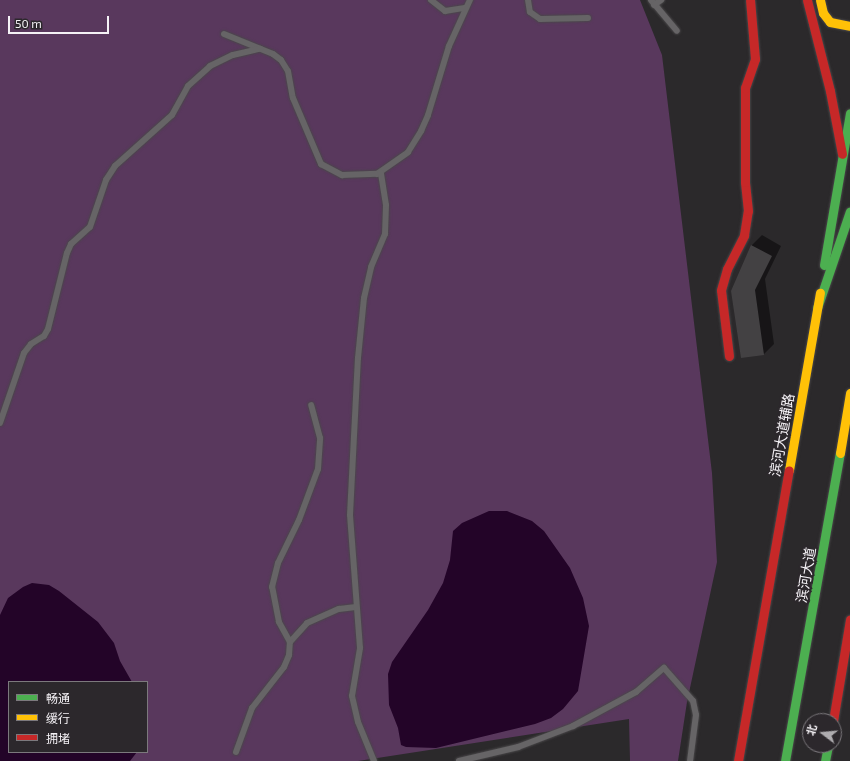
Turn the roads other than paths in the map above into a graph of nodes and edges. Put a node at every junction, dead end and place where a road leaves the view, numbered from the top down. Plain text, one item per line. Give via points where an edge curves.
1 (431, 0) edge
2 (470, 0) edge
3 (528, 0) edge
4 (662, 0) edge
5 (750, 0) edge
6 (807, 0) edge
7 (820, 0) edge
8 (652, 2) edge
9 (465, 8) junction
10 (588, 18) dead end
11 (850, 26) edge
12 (677, 31) dead end
13 (224, 34) dead end
14 (260, 49) junction
15 (850, 112) edge
16 (842, 158) junction
17 (381, 172) junction
18 (850, 211) edge
19 (817, 308) junction
20 (729, 356) dead end
21 (850, 393) edge
22 (311, 405) dead end
23 (0, 423) edge
24 (356, 607) junction
25 (850, 619) edge
26 (290, 642) junction
27 (834, 713) edge
28 (236, 752) dead end
29 (374, 761) edge
30 (459, 761) edge
31 (690, 761) edge
32 (738, 761) edge
33 (784, 761) edge

1 - 9 lane via 445,11
2 - 9 lane
3 - 10 lane via 530,12 540,19
4 - 8 lane
5 - 20 main road via 755,59 745,88 745,182 748,211 744,236 727,269 721,290
6 - 16 main road via 830,91
7 - 11 main road via 823,13 830,22
8 - 12 lane
9 - 17 lane via 449,46 428,116 408,152
13 - 14 lane
14 - 17 lane via 273,54 288,71 293,98 321,164 342,175 358,176
14 - 23 lane via 233,55 210,66 188,86 168,120 115,166 106,180 90,226 71,244 48,329 44,336 31,344 24,353
15 - 16 main road, 滨河大道辅路
16 - 19 main road, 滨河大道辅路
17 - 24 lane via 386,205 385,234 371,267 364,298 351,456 350,515
18 - 19 main road
19 - 32 main road, 滨河大道辅路
21 - 33 main road, 滨河大道 via 828,530
22 - 26 lane via 320,438 318,469 300,520 278,563 272,587 279,622
24 - 26 lane via 339,609 307,623
24 - 29 lane via 360,648 352,696 358,722
25 - 27 main road
26 - 28 lane via 289,655 284,667 252,708
30 - 31 lane via 518,747 573,726 636,692 664,668 693,701 696,715

